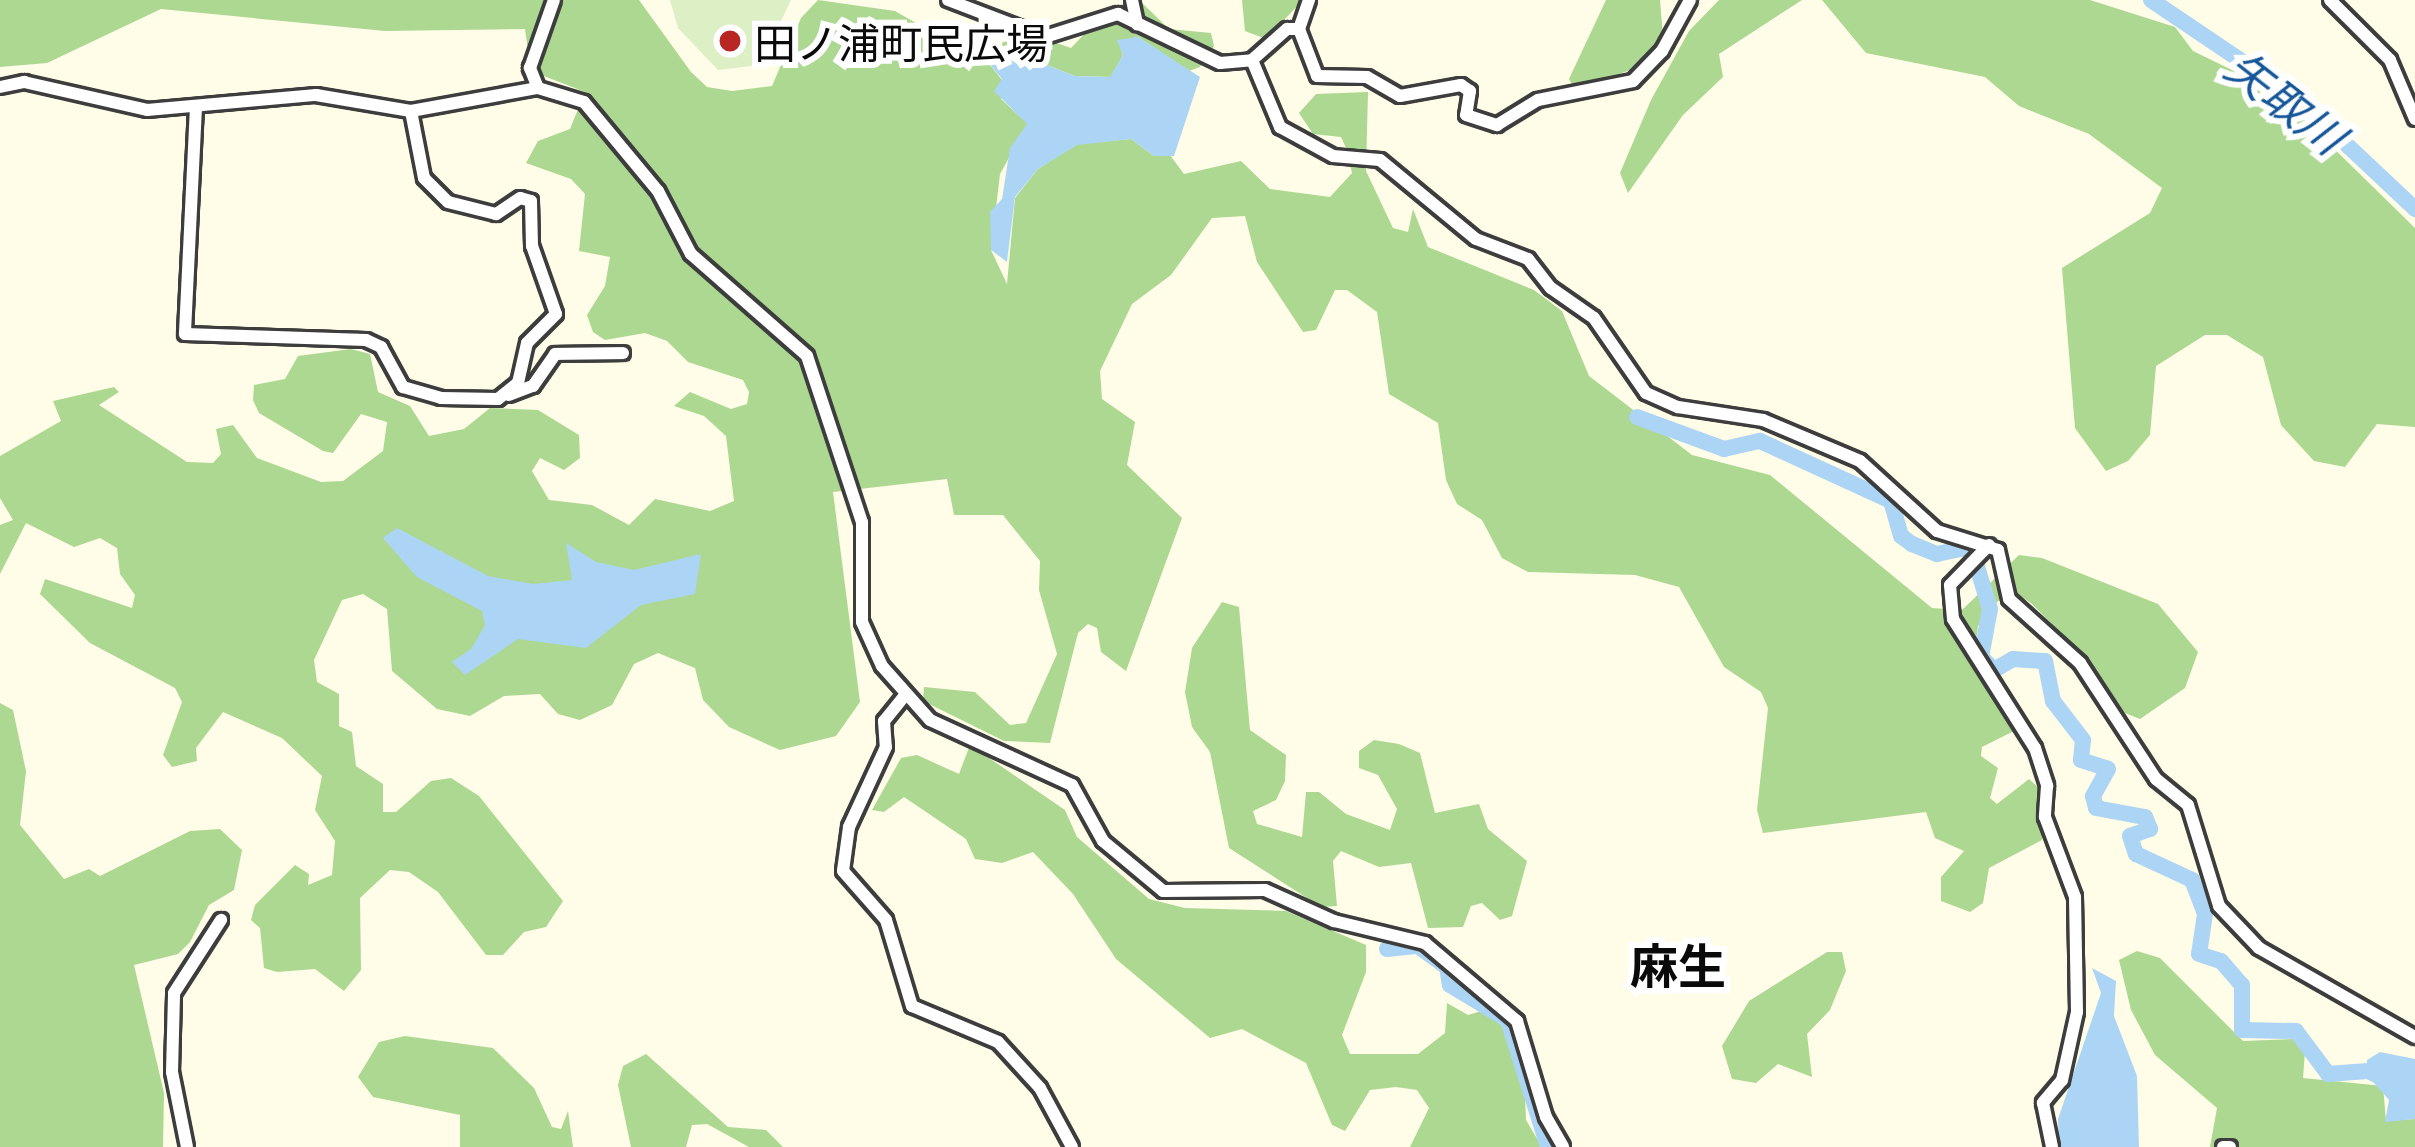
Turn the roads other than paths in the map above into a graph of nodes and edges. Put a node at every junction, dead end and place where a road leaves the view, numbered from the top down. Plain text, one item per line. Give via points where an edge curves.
1 (554, 0) edge
2 (949, 0) edge
3 (1132, 0) edge
4 (1309, 0) edge
5 (1690, 0) edge
6 (2330, 0) edge
7 (1137, 24) junction
8 (1299, 29) junction
9 (1252, 59) junction
10 (0, 87) edge
11 (538, 88) junction
12 (196, 107) junction
13 (411, 111) junction
14 (2415, 119) edge
15 (623, 353) dead end
16 (509, 395) junction
17 (1989, 544) junction
18 (906, 694) junction
19 (221, 920) dead end
20 (2415, 1037) edge
21 (187, 1147) edge
22 (1072, 1147) edge
23 (1563, 1147) edge
24 (2052, 1147) edge

1 - 11 street via 530,68
2 - 7 street via 1045,38 1106,14
3 - 7 street
4 - 8 street
5 - 8 street via 1662,51 1633,81 1538,100 1497,125 1466,115 1466,86 1400,96 1360,76 1322,80
6 - 14 street via 2390,60
7 - 9 street via 1220,63
8 - 9 street via 1287,28
9 - 17 street via 1280,127 1333,156 1380,160 1476,238 1528,259 1543,281 1594,318 1646,393 1678,407 1763,420 1843,453 1876,472 1937,531
10 - 12 street via 24,82 129,110
11 - 13 street
11 - 18 street via 584,101 604,117 691,254 807,356 862,522 862,622
12 - 13 street via 316,95
12 - 16 street via 185,334 365,340 381,347 393,378 424,396
13 - 16 street via 424,178 448,202 496,214 520,198 531,201 532,246 556,314 527,343
15 - 16 street via 548,357 533,386
17 - 20 street via 2002,557 2009,599 2080,663 2156,779 2188,805 2219,906 2259,948
17 - 24 street via 1950,585 1953,619 2036,748 2045,817 2075,897 2077,1012 2062,1080 2042,1112
18 - 22 street via 884,721 886,747 849,827 843,871 886,920 912,1006 998,1042 1040,1088
18 - 23 street via 930,720 1072,784 1103,842 1162,891 1265,890 1334,921 1425,943 1517,1022
19 - 21 street via 181,973 172,1006 172,1072

